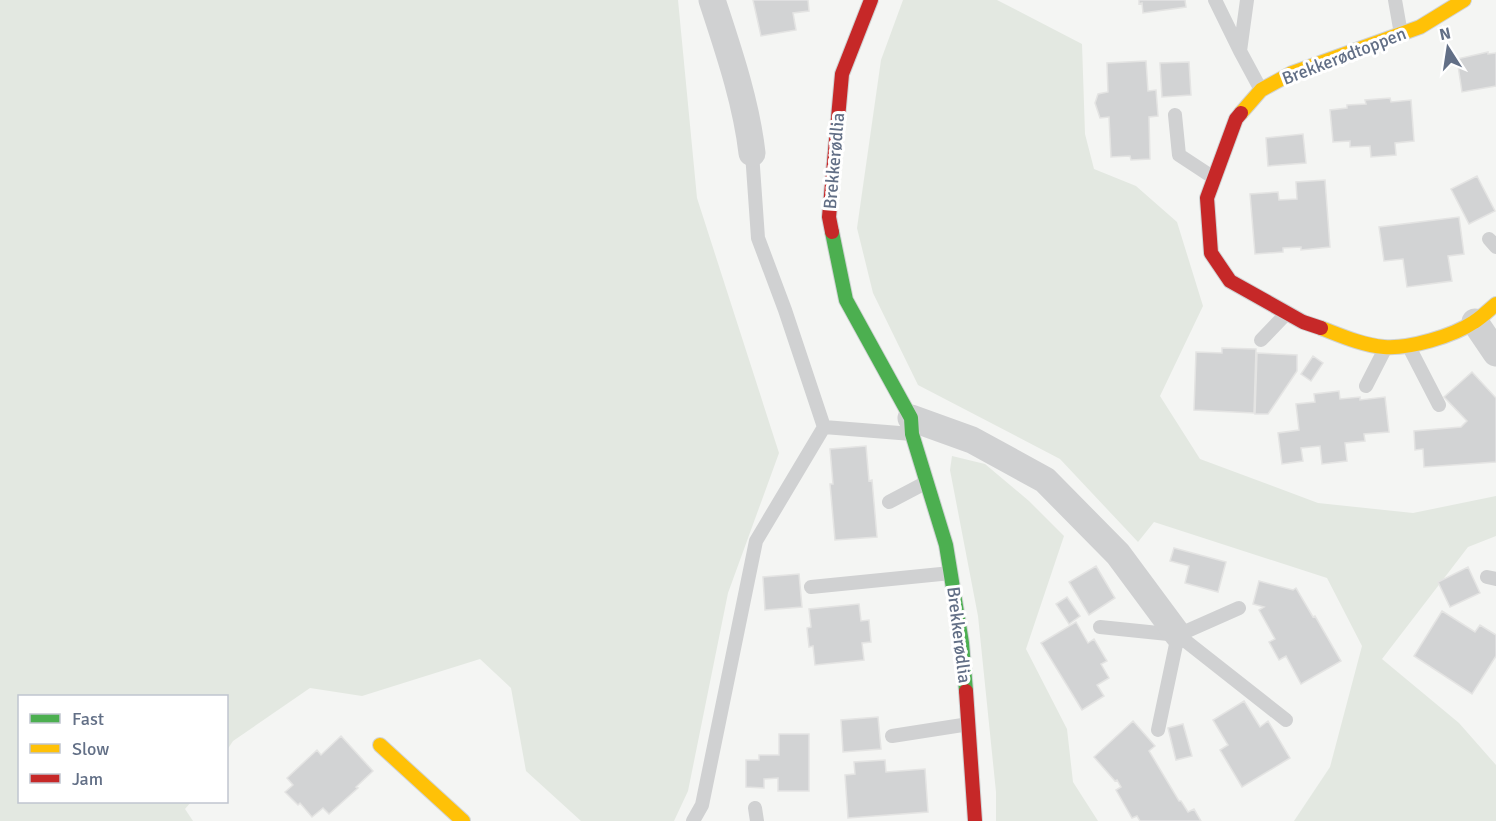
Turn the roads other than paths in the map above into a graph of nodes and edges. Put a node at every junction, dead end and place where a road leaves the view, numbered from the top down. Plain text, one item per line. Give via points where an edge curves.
1 (712, 0) edge
2 (871, 0) edge
3 (1215, 0) edge
4 (1247, 0) edge
5 (1395, 0) edge
6 (1464, 0) edge
7 (1401, 34) junction
8 (1240, 51) junction
9 (1261, 90) junction
10 (1175, 115) dead end
11 (752, 153) joint
12 (1214, 178) junction
13 (1496, 304) edge
14 (1287, 313) junction
15 (1475, 322) junction
16 (1261, 340) dead end
17 (1408, 345) junction
18 (1386, 347) junction
19 (1496, 353) edge
20 (1365, 386) dead end
21 (1439, 405) dead end
22 (912, 426) junction
23 (824, 428) junction
24 (927, 482) junction
25 (890, 502) dead end
26 (951, 573) junction
27 (812, 586) dead end
28 (1239, 608) dead end
29 (1100, 627) dead end
30 (1178, 635) junction
31 (1286, 720) dead end
32 (969, 724) junction
33 (1158, 730) dead end
34 (892, 736) dead end
35 (380, 746) dead end
36 (463, 821) edge
37 (693, 821) edge
38 (975, 821) edge

1 - 11 street via 729,51
2 - 22 street, Brekkerødlia via 842,74 829,217 846,300
3 - 8 lane
4 - 8 lane
5 - 7 lane
6 - 7 street, Brekkerødtoppen
7 - 9 street, Brekkerødtoppen via 1292,73
8 - 9 lane
9 - 12 street, Brekkerødtoppen via 1236,119
10 - 12 lane via 1179,155
11 - 23 lane via 758,238
12 - 14 street, Brekkerødtoppen via 1207,198 1211,254 1230,281
13 - 15 street, Brekkerødtoppen
14 - 16 lane
14 - 18 street, Brekkerødtoppen via 1362,343
15 - 17 street, Brekkerødtoppen via 1446,336
15 - 19 street
17 - 18 street, Brekkerødtoppen
17 - 21 lane
18 - 20 lane
22 - 23 lane
22 - 24 street, Brekkerødlia
22 - 30 street via 972,440 1045,480 1118,554
23 - 37 lane via 756,541 702,805
24 - 25 lane
24 - 26 street, Brekkerødlia
26 - 27 lane
26 - 32 street, Brekkerødlia
28 - 30 lane
29 - 30 lane
30 - 31 lane
30 - 33 lane
32 - 34 lane
32 - 38 street, Brekkerødlia
35 - 36 street

